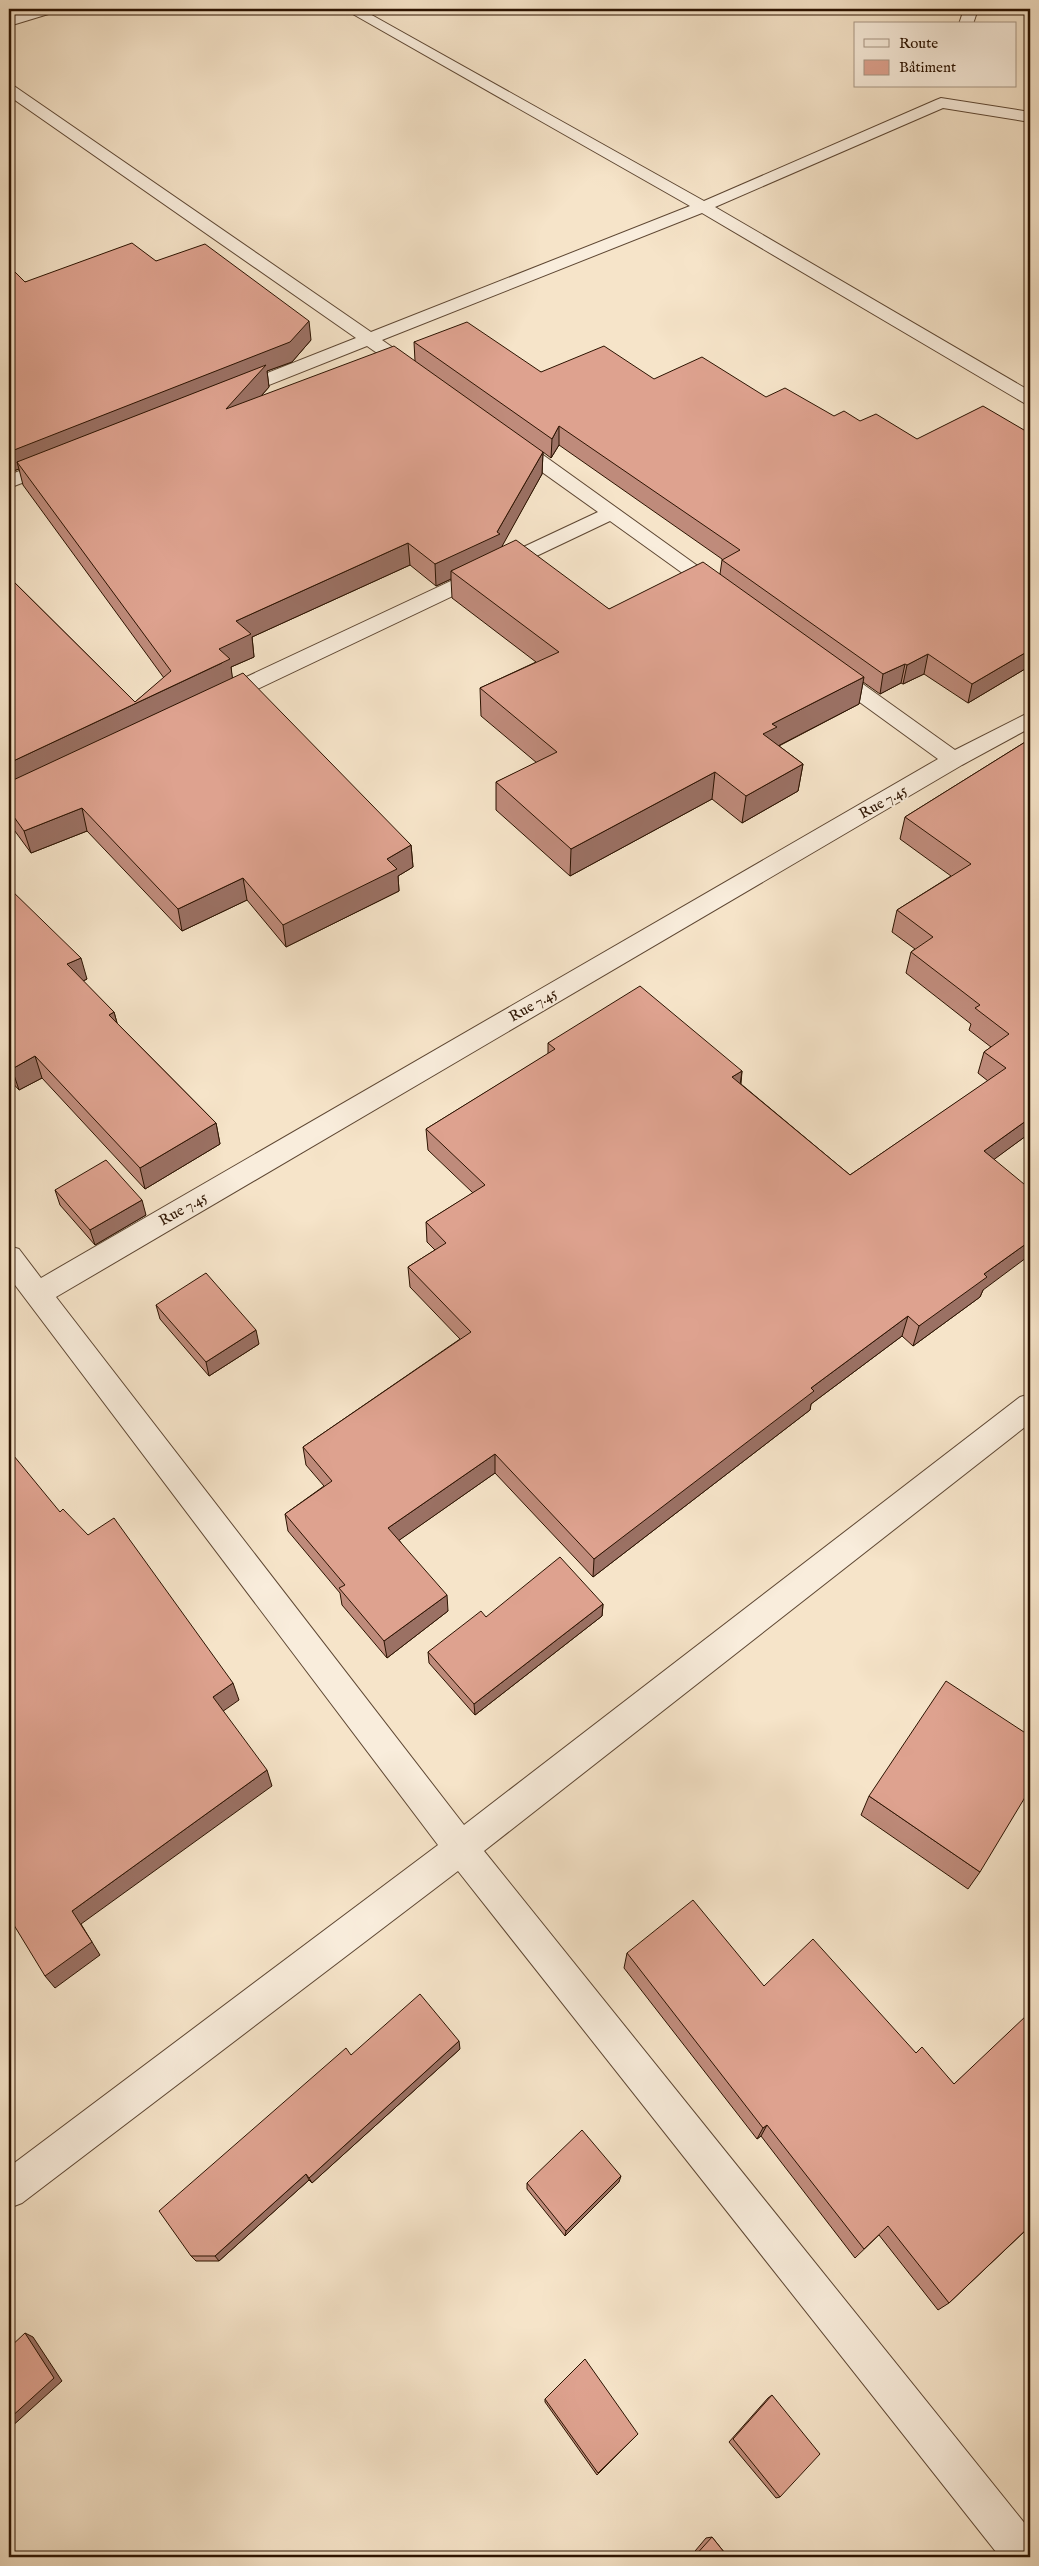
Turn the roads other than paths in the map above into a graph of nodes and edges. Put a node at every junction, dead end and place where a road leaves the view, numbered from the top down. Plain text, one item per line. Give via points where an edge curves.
1 (50, 9) edge
2 (351, 9) edge
3 (971, 9) edge
4 (9, 22) edge
5 (967, 22) edge
6 (945, 88) edge
7 (9, 89) edge
8 (941, 103) junction
9 (1030, 117) edge
10 (703, 207) junction
11 (370, 339) junction
12 (434, 385) edge
13 (1026, 392) edge
14 (222, 398) edge
15 (499, 432) edge
16 (74, 456) edge
17 (9, 482) edge
18 (612, 513) junction
19 (731, 599) edge
20 (819, 662) edge
21 (198, 708) edge
22 (1030, 718) edge
23 (954, 760) junction
24 (9, 1257) edge
25 (37, 1294) junction
26 (1030, 1406) edge
27 (460, 1848) junction
28 (9, 2190) edge
29 (1026, 2557) edge

1 - 4 street
2 - 10 street
3 - 5 street
6 - 8 street
7 - 11 street
8 - 9 street
8 - 10 street
10 - 11 street
10 - 13 street
11 - 12 street
11 - 14 street
15 - 18 street
16 - 17 street
18 - 19 street
18 - 21 street
20 - 23 street
22 - 23 street, Rue 7.45
23 - 25 street, Rue 7.45
24 - 25 street
25 - 27 street
26 - 27 street
27 - 28 street
27 - 29 street

